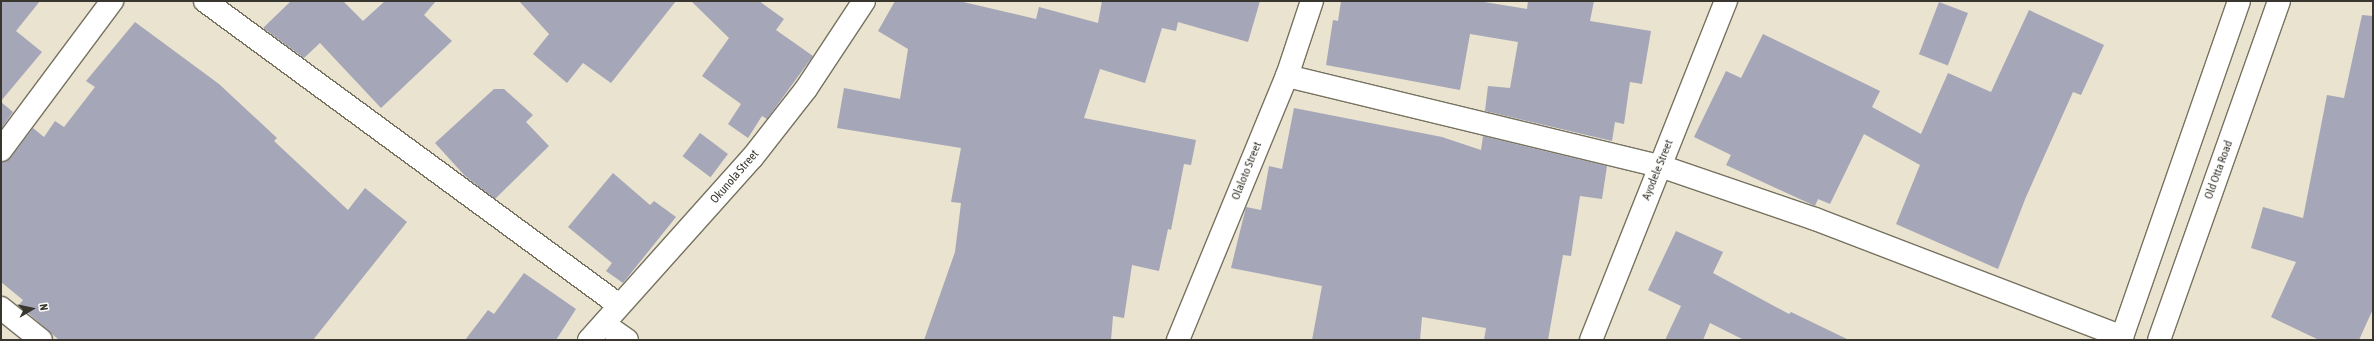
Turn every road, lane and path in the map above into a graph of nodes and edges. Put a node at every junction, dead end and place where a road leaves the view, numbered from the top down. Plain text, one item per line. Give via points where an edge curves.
1 (112, 1) edge
2 (205, 1) edge
3 (864, 1) edge
4 (1312, 1) edge
5 (1726, 1) edge
6 (2239, 1) edge
7 (2279, 1) edge
8 (1287, 76) junction
9 (1, 150) edge
10 (1660, 166) junction
11 (619, 305) junction
12 (1, 308) edge
13 (596, 332) edge
14 (2121, 339) edge
15 (41, 340) edge
16 (627, 340) edge
17 (1178, 340) edge
18 (1591, 340) edge
19 (2158, 340) edge

1 - 9 street
2 - 11 street
3 - 11 street, Okunola Street via 806,89 752,158
4 - 8 street, Olaloto Street
5 - 10 street, Ayodele Street
6 - 14 street
7 - 19 street, Old Otta Road
8 - 10 street
8 - 17 street, Olaloto Street
10 - 14 street via 1815,219
10 - 18 street, Ayodele Street
11 - 13 street, Okunola Street
12 - 15 street
13 - 16 street

